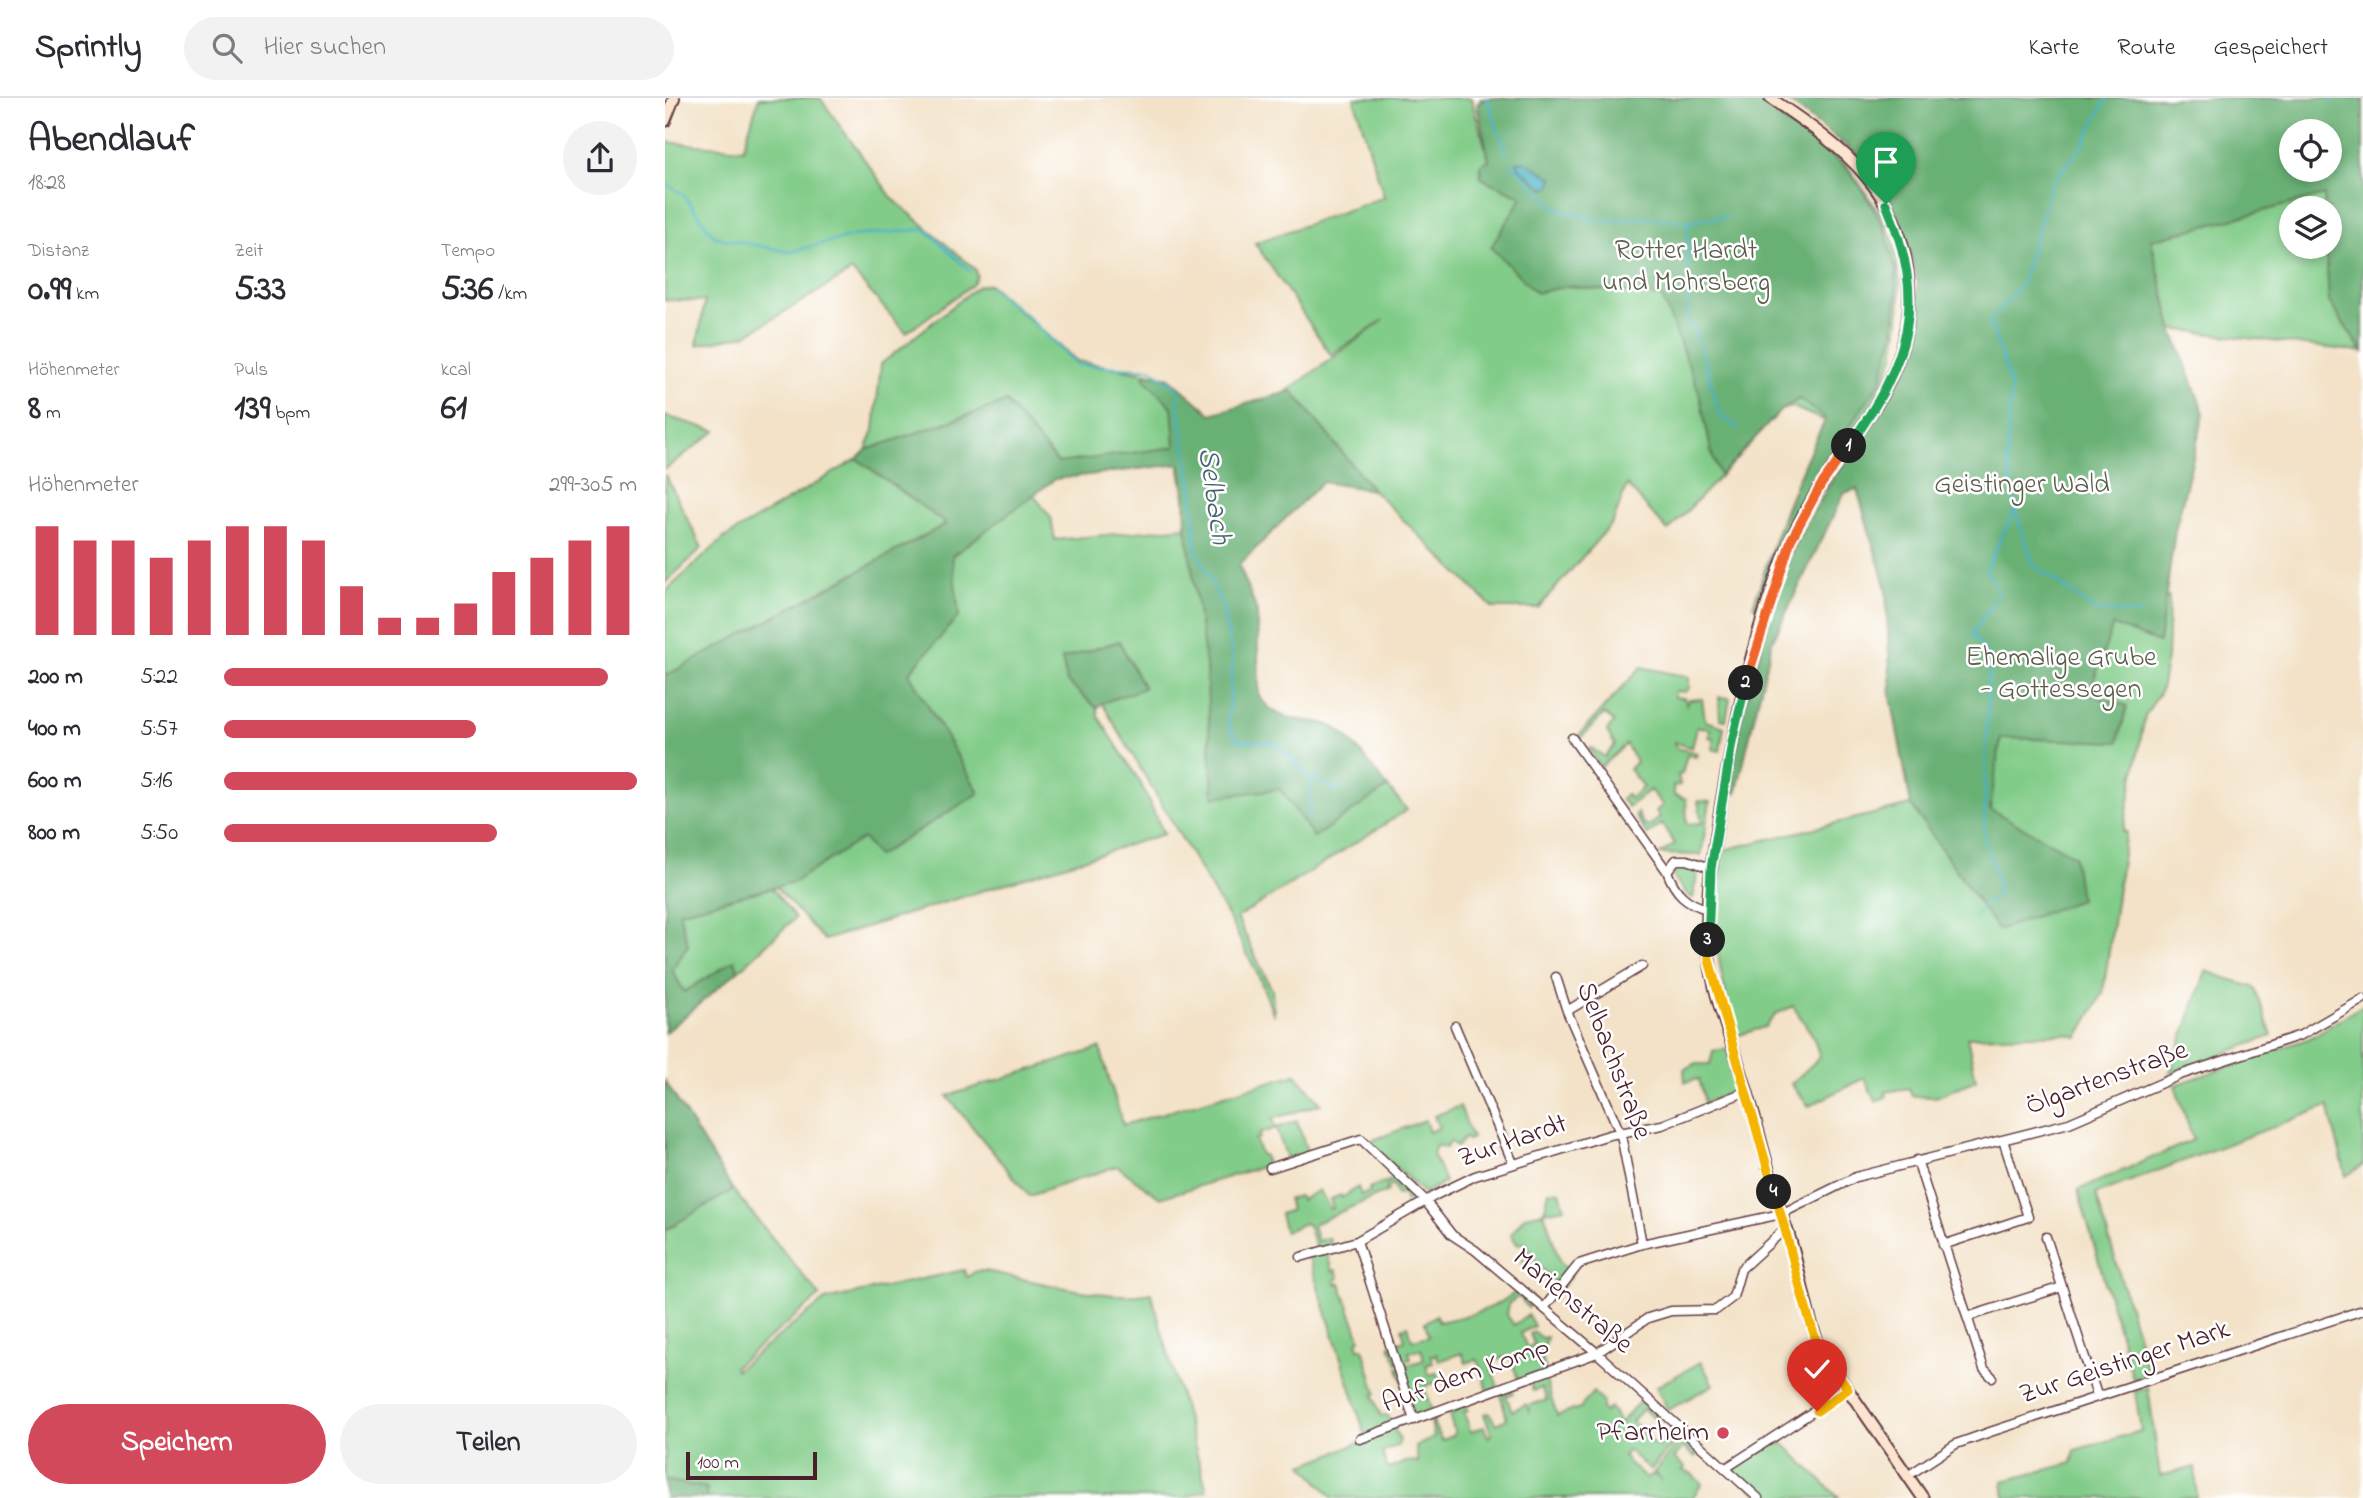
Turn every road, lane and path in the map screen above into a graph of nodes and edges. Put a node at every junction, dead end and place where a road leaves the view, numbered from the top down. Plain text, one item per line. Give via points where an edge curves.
1 (674, 98) edge
2 (1770, 98) edge
3 (665, 121) edge
4 (1572, 738) dead end
5 (1711, 869) junction
6 (1667, 871) junction
7 (1707, 909) junction
8 (1642, 966) dead end
9 (1556, 976) dead end
10 (2363, 999) edge
11 (1567, 1011) junction
12 (1455, 1026) dead end
13 (1747, 1091) junction
14 (1621, 1135) junction
15 (2003, 1140) junction
16 (1917, 1160) junction
17 (1513, 1163) junction
18 (1271, 1168) dead end
19 (1426, 1203) junction
20 (1781, 1214) junction
21 (1787, 1227) junction
22 (2046, 1237) dead end
23 (1357, 1241) junction
24 (1642, 1244) junction
25 (1943, 1245) junction
26 (1301, 1257) dead end
27 (2062, 1287) junction
28 (1544, 1308) junction
29 (2363, 1310) edge
30 (1967, 1317) junction
31 (1597, 1353) junction
32 (1992, 1377) dead end
33 (1848, 1389) junction
34 (2097, 1395) junction
35 (1414, 1419) junction
36 (1360, 1439) dead end
37 (1726, 1468) junction
38 (1909, 1475) junction
39 (1758, 1498) edge
40 (1923, 1498) edge

1 - 3 street
2 - 5 street via 1847,154 1871,181 1902,245 1909,301 1895,374 1821,485 1791,540 1745,688
4 - 6 street
5 - 6 street via 1676,860
5 - 7 street
6 - 7 street via 1688,904
7 - 13 street via 1709,960
8 - 11 street
9 - 11 street, Selbachstraße
10 - 15 street, Ölgartenstraße via 2301,1035 2180,1075 2069,1123
11 - 14 street, Selbachstraße
12 - 17 street
13 - 14 street, Zur Hardt via 1662,1125
13 - 20 street
14 - 17 street, Zur Hardt
14 - 24 street, Selbachstraße
15 - 16 street, Ölgartenstraße
15 - 25 street via 2028,1217
16 - 20 street, Ölgartenstraße via 1856,1177
16 - 25 street
17 - 19 street, Zur Hardt via 1475,1176
18 - 19 street, Marienstraße via 1361,1139
19 - 23 street, Zur Hardt
19 - 28 street, Marienstraße via 1452,1235
20 - 21 street
20 - 24 street, Ölgartenstraße
21 - 31 street, Auf dem Komp via 1741,1269 1733,1297 1716,1310 1671,1311 1648,1318
21 - 33 street via 1812,1329
22 - 27 street
23 - 26 street, Zur Hardt
23 - 35 street
24 - 28 street, Ölgartenstraße via 1579,1264
25 - 30 street
27 - 30 street
27 - 34 street
28 - 31 street, Marienstraße
29 - 34 street, Zur Geistinger Mark
30 - 32 street via 1984,1369
31 - 35 street, Auf dem Komp
31 - 37 street, Marienstraße
33 - 37 street
33 - 38 street
34 - 38 street, Zur Geistinger Mark via 1956,1444
35 - 36 street, Auf dem Komp
37 - 39 street, Marienstraße
38 - 40 street

